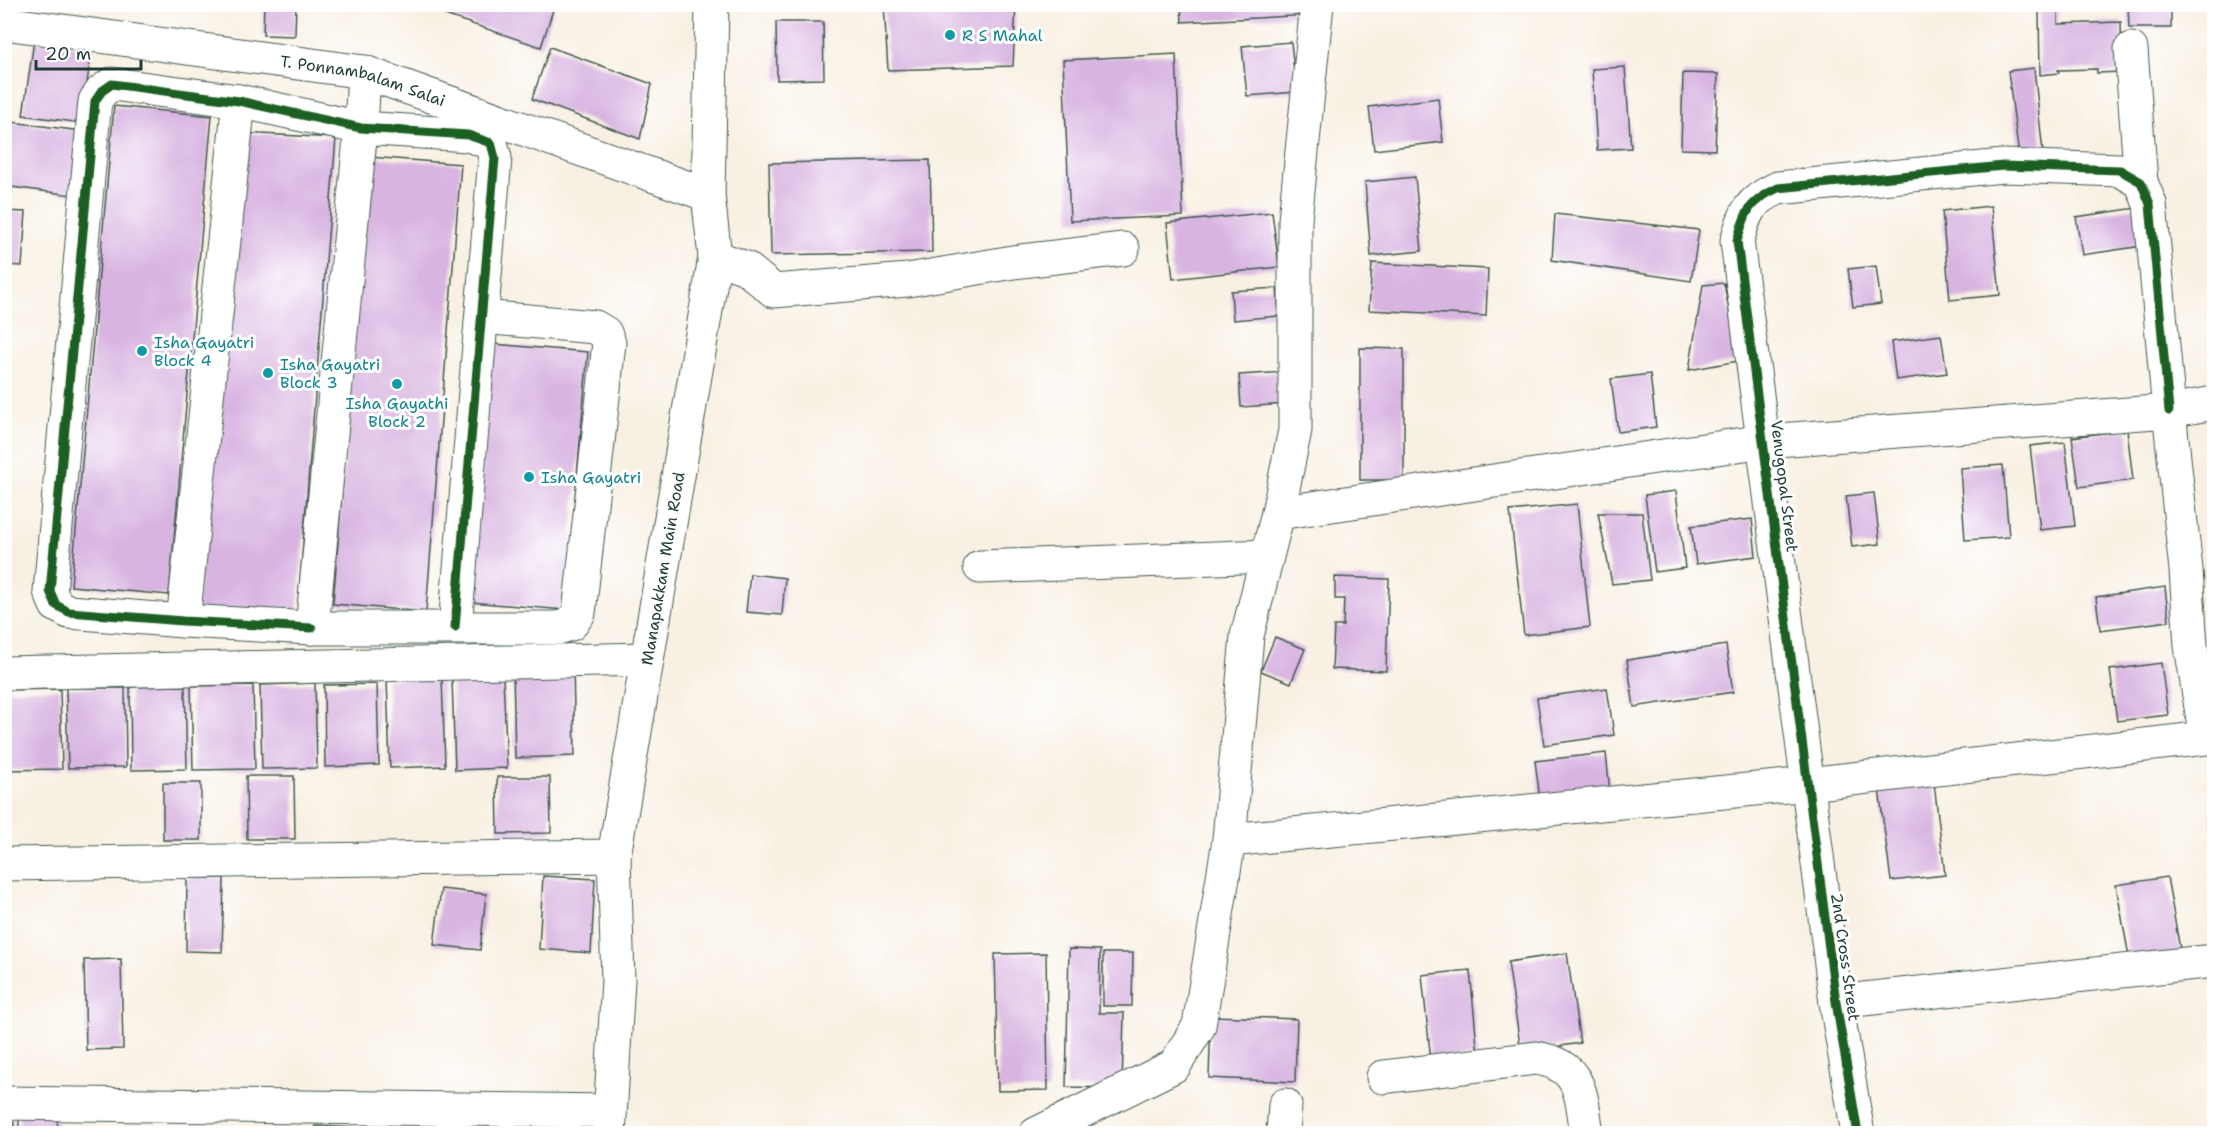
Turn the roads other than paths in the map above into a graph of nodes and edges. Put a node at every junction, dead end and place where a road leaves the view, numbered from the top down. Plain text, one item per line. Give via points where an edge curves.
1 (712, 4) edge
2 (1317, 4) edge
3 (4, 23) edge
4 (2131, 49) dead end
5 (364, 72) junction
6 (238, 101) junction
7 (361, 128) junction
8 (2141, 182) junction
9 (708, 195) junction
10 (1123, 249) dead end
11 (715, 257) junction
12 (482, 316) junction
13 (2214, 403) edge
14 (2169, 411) junction
15 (1764, 441) junction
16 (1278, 513) junction
17 (1267, 556) junction
18 (980, 567) dead end
19 (183, 621) junction
20 (455, 627) junction
21 (312, 628) junction
22 (647, 659) junction
23 (4, 673) edge
24 (2210, 737) edge
25 (1808, 784) junction
26 (1229, 840) junction
27 (614, 856) junction
28 (4, 864) edge
29 (2214, 961) edge
30 (1836, 1002) junction
31 (1383, 1077) dead end
32 (4, 1104) edge
33 (274, 1121) edge
34 (439, 1121) edge
35 (609, 1122) edge
36 (1036, 1134) edge
37 (1587, 1134) edge
38 (1858, 1134) edge

1 - 9 street, Manapakkam Main Road
2 - 16 street via 1295,220 1295,430
3 - 5 street, T. Ponnambalam Salai
4 - 8 street
5 - 7 street
5 - 9 street, T. Ponnambalam Salai
6 - 7 street
6 - 19 street
6 - 19 street via 112,84 95,101 50,591 56,605 69,612
7 - 12 street via 468,135 491,143 495,158
7 - 21 street
8 - 14 street via 2150,204
8 - 15 street, Venugopal Street via 2120,170 2002,166 1778,188 1758,197 1745,216 1737,241
9 - 11 street, Manapakkam Main Road
10 - 11 street via 908,280 774,291 747,268
11 - 22 street, Manapakkam Main Road
12 - 20 street
12 - 20 street via 594,327 605,333 609,342 579,613 571,624 558,628
13 - 14 street
14 - 15 street
14 - 24 street via 2191,646
15 - 16 street
15 - 25 street, Venugopal Street
16 - 17 street
17 - 18 street
17 - 26 street via 1247,636
19 - 21 street
20 - 21 street
22 - 23 street
22 - 27 street, Manapakkam Main Road
24 - 25 street
25 - 26 street
25 - 30 street, 2nd Cross Street
26 - 36 street via 1199,1026 1174,1066
27 - 28 street
27 - 35 street, Manapakkam Main Road via 618,980
29 - 30 street
30 - 38 street, 2nd Cross Street
31 - 37 street via 1536,1058 1553,1061 1569,1071 1579,1088
32 - 33 street
33 - 34 street
34 - 35 street

